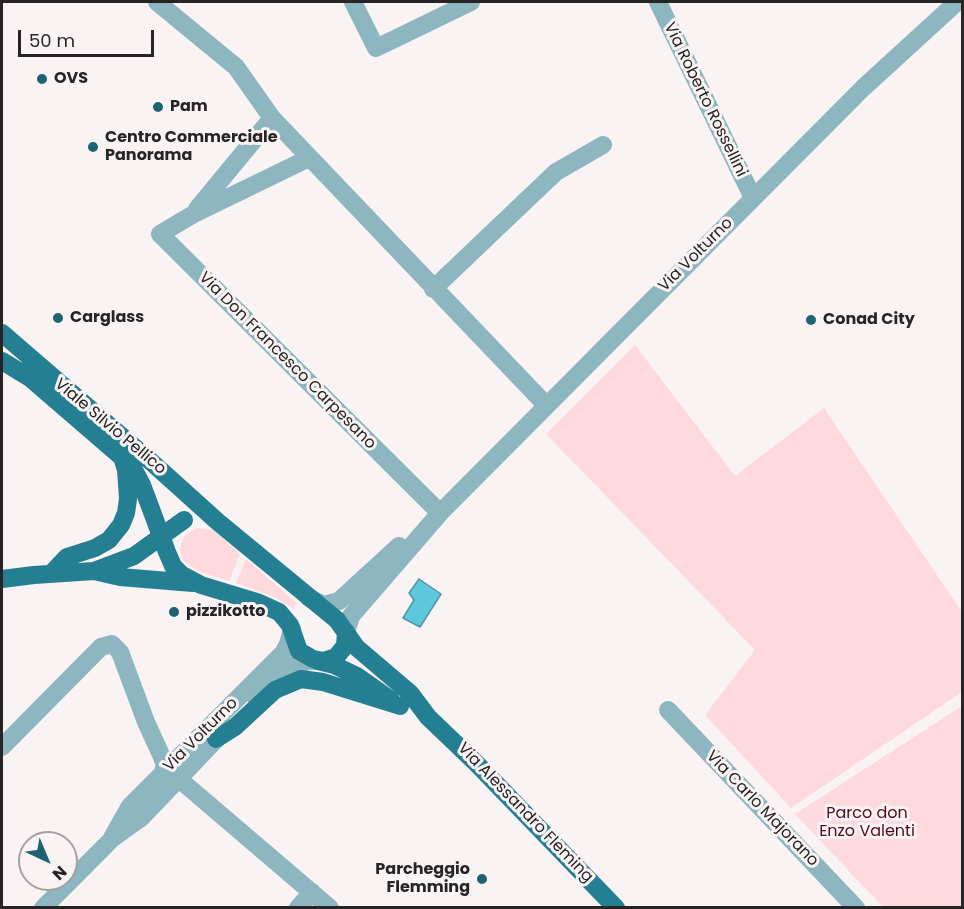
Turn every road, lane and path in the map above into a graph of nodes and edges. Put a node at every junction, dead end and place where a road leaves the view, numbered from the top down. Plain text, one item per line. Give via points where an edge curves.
1 (157, 2) edge
2 (353, 2) edge
3 (471, 2) edge
4 (658, 2) edge
5 (957, 2) edge
6 (272, 118) junction
7 (603, 145) dead end
8 (309, 158) junction
9 (753, 198) junction
10 (192, 215) junction
11 (433, 289) junction
12 (2, 333) edge
13 (2, 361) edge
14 (546, 405) junction
15 (117, 451) junction
16 (440, 513) junction
17 (184, 520) junction
18 (218, 522) junction
19 (160, 536) junction
20 (170, 560) junction
21 (94, 571) junction
22 (51, 574) junction
23 (2, 579) edge
24 (201, 585) junction
25 (309, 598) junction
26 (292, 629) junction
27 (346, 632) junction
28 (317, 661) junction
29 (400, 706) junction
30 (668, 710) dead end
31 (432, 720) junction
32 (216, 739) junction
33 (2, 747) edge
34 (171, 776) junction
35 (312, 892) junction
36 (43, 908) edge
37 (298, 908) edge
38 (330, 908) edge
39 (616, 908) edge
40 (856, 908) edge

1 - 6 street via 236,67
2 - 3 street via 376,48
4 - 9 street, Via Roberto Rossellini
5 - 9 street, Via Volturno via 863,88
6 - 8 street
6 - 10 street
7 - 11 street via 556,172
8 - 10 street, Via Don Francesco Carpesano
8 - 11 street
9 - 14 street, Via Volturno
10 - 16 street, Via Don Francesco Carpesano via 160,234
11 - 14 street
12 - 18 main road, Viale Silvio Pellico
13 - 15 main road, Viale Silvio Pellico via 30,378
14 - 16 street, Via Volturno
15 - 19 main road, Viale Silvio Pellico via 137,473
15 - 22 main road via 125,465 128,499 121,525 109,540 68,557
16 - 25 street, Via Volturno via 422,524 339,600 324,605
16 - 27 street, Via Volturno via 351,616
17 - 18 main road via 198,515
17 - 19 main road
17 - 20 main road via 170,539
18 - 25 main road, Viale Silvio Pellico
19 - 20 main road, Viale Silvio Pellico
19 - 21 main road via 134,556
20 - 24 main road via 182,575
21 - 22 main road
21 - 24 main road via 120,578
22 - 23 main road
24 - 26 main road via 274,609
25 - 27 main road, Viale Silvio Pellico
26 - 28 main road via 299,651
26 - 34 street, Via Volturno via 283,653
27 - 28 main road via 342,651 332,659
27 - 31 main road, Via Alessandro Fleming via 356,647 410,693
28 - 29 main road, Via Alessandro Fleming via 357,676
28 - 32 street, Via Volturno via 298,664 281,674
29 - 31 main road, Via Alessandro Fleming
29 - 32 main road via 301,679 275,690
30 - 40 street, Via Carlo Majorano
31 - 39 main road, Via Alessandro Fleming
32 - 34 street, Via Volturno
33 - 34 street via 101,647 112,644 119,649 146,723
34 - 35 street
34 - 36 street, Via Volturno via 137,822 109,841
35 - 37 street
35 - 38 street

